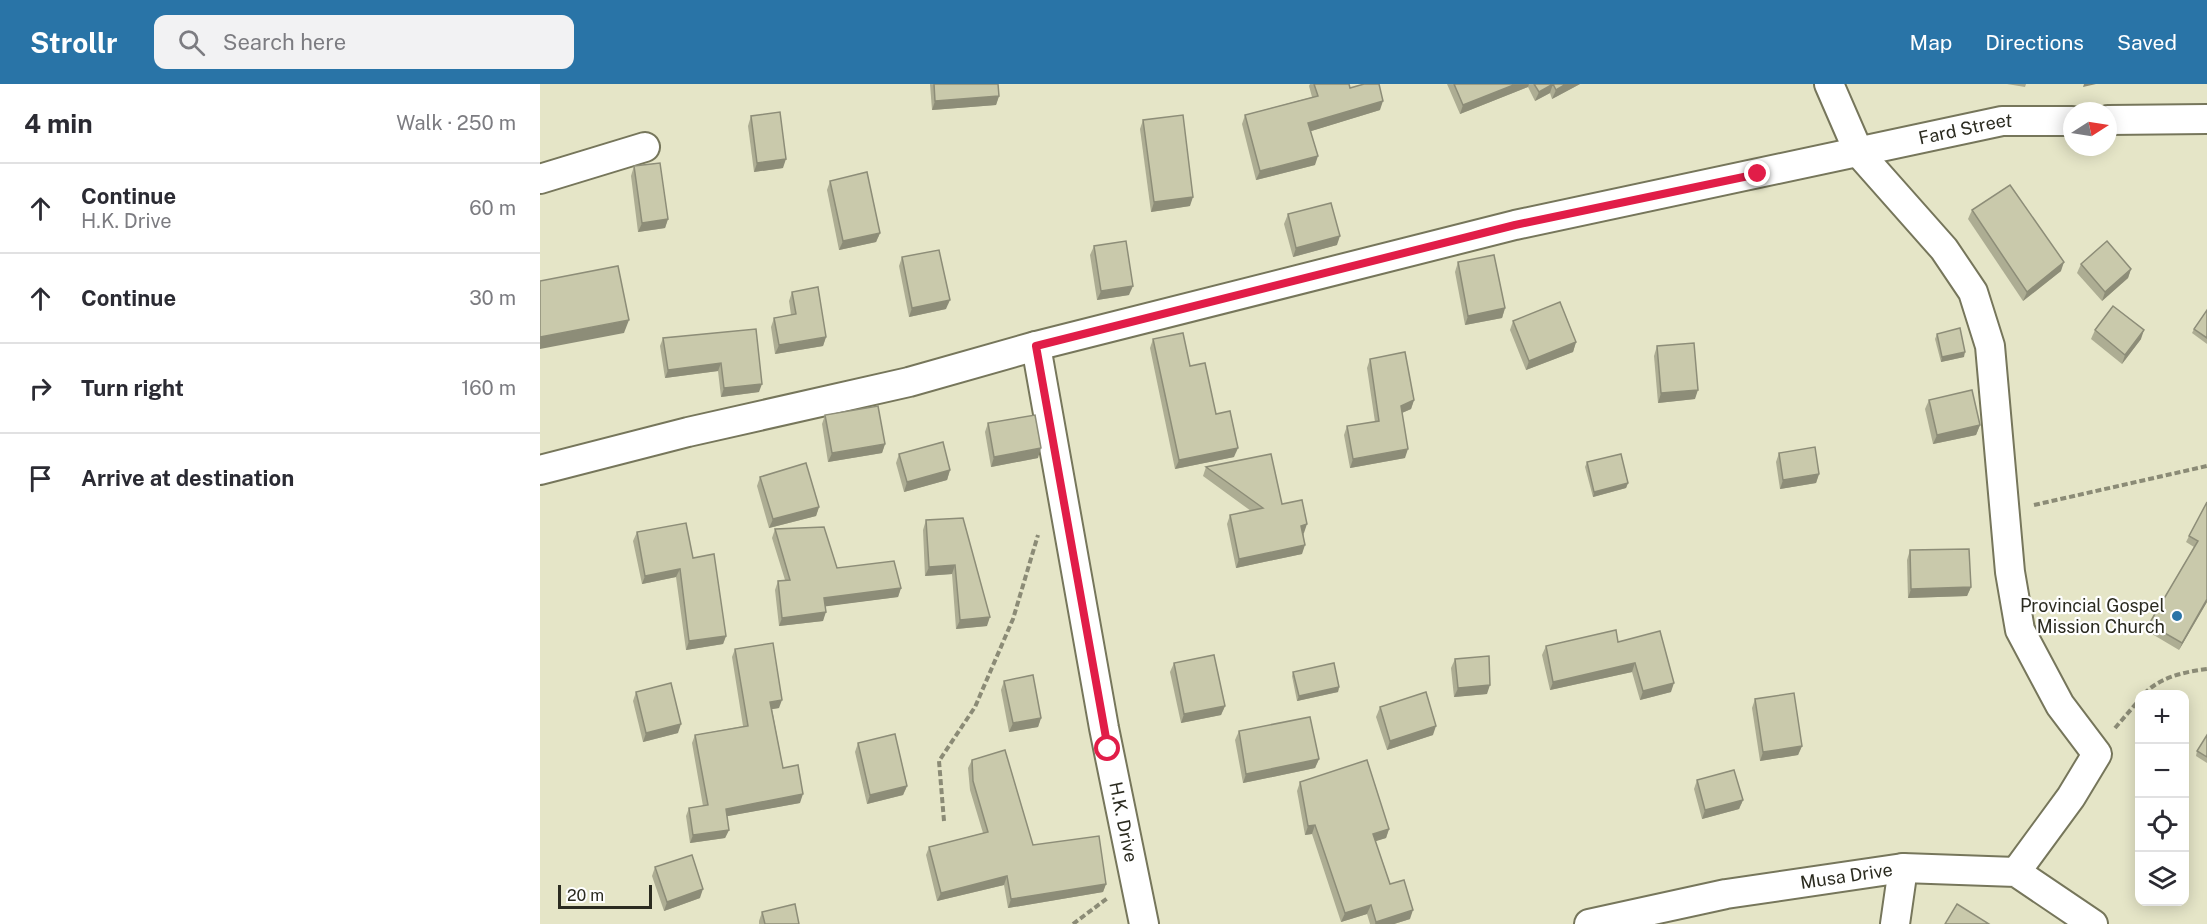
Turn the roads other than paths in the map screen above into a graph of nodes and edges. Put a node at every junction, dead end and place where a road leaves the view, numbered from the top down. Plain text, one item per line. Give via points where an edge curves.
1 (1829, 84) edge
2 (2207, 119) edge
3 (2063, 120) edge
4 (2117, 120) edge
5 (645, 147) dead end
6 (1859, 153) junction
7 (540, 179) edge
8 (1036, 346) junction
9 (540, 470) edge
10 (1903, 868) junction
11 (2016, 872) junction
12 (1144, 924) edge
13 (1589, 924) edge
14 (1895, 924) edge
15 (2092, 924) edge

1 - 6 street
2 - 4 street
3 - 6 street, Fard Street via 2002,121
5 - 7 street
6 - 8 street, Fard Street via 1515,225
6 - 11 street via 1944,249 1973,292 1990,346 2010,572 2020,630 2060,705 2097,754
8 - 9 street, Fard Street via 909,382
8 - 12 street, H.K. Drive
10 - 11 street, Musa Drive
10 - 13 street, Musa Drive via 1726,894
10 - 14 street
11 - 15 street

